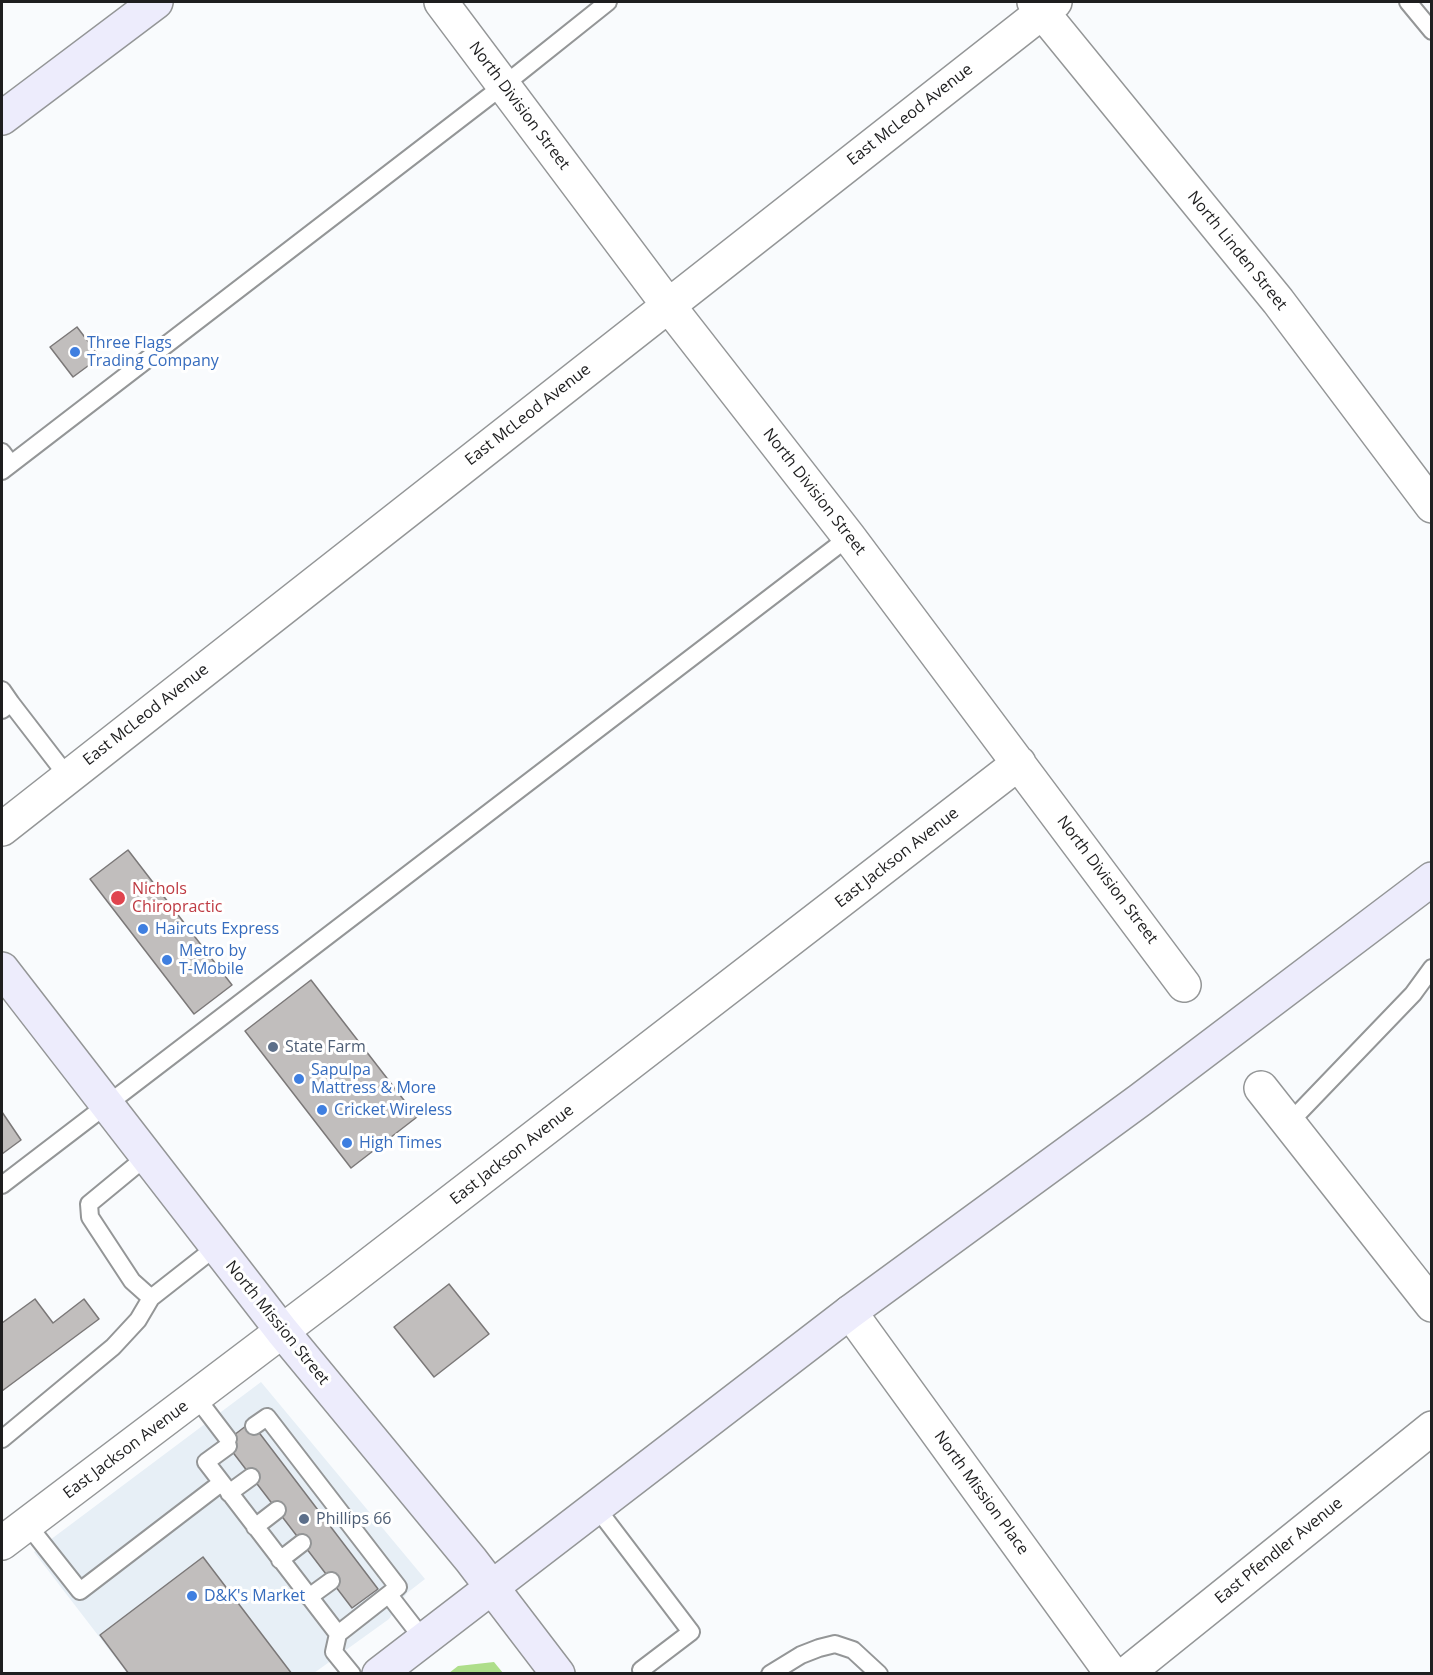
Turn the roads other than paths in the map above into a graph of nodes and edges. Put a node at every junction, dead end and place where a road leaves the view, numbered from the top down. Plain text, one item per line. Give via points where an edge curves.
1 (156, 2) edge
2 (441, 2) edge
3 (608, 2) edge
4 (1408, 2) edge
5 (1044, 5) edge
6 (1431, 31) edge
7 (504, 85) junction
8 (2, 118) edge
9 (668, 305) junction
10 (5, 463) edge
11 (1431, 506) edge
12 (849, 537) junction
13 (5, 701) edge
14 (1020, 763) junction
15 (68, 777) junction
16 (2, 829) edge
17 (1431, 879) edge
18 (1431, 968) edge
19 (2, 969) edge
20 (1184, 985) dead end
21 (1261, 1088) dead end
22 (105, 1105) junction
23 (1288, 1124) junction
24 (146, 1157) junction
25 (2, 1185) edge
26 (216, 1247) junction
27 (151, 1298) junction
28 (1431, 1305) edge
29 (850, 1312) junction
30 (282, 1331) junction
31 (196, 1397) junction
32 (254, 1426) dead end
33 (1431, 1428) edge
34 (2, 1438) edge
35 (251, 1476) dead end
36 (225, 1488) junction
37 (596, 1507) junction
38 (277, 1510) dead end
39 (27, 1524) junction
40 (255, 1527) junction
41 (2, 1543) edge
42 (302, 1543) dead end
43 (280, 1560) junction
44 (331, 1581) dead end
45 (492, 1587) junction
46 (389, 1594) junction
47 (309, 1597) junction
48 (338, 1634) junction
49 (423, 1640) junction
50 (643, 1672) edge
51 (352, 1674) edge
52 (379, 1674) edge
53 (558, 1674) edge
54 (770, 1674) edge
55 (879, 1674) edge
56 (1112, 1674) edge
57 (1126, 1674) edge

1 - 8 street
2 - 7 street, North Division Street
3 - 7 lane
4 - 6 lane
5 - 9 street, East McLeod Avenue
5 - 11 street, North Linden Street via 1278,301
7 - 9 street, North Division Street
7 - 10 lane
9 - 12 street, North Division Street
9 - 15 street, East McLeod Avenue
12 - 14 street, North Division Street
12 - 22 lane
13 - 15 lane
14 - 20 street, North Division Street
14 - 30 street, East Jackson Avenue
15 - 16 street, East McLeod Avenue
17 - 29 street via 1140,1100
18 - 23 lane via 1413,994
19 - 22 street, North Mission Street
21 - 23 street
22 - 24 street, North Mission Street
22 - 25 lane
23 - 28 street
24 - 26 street, North Mission Street
24 - 27 lane via 89,1204 90,1217 132,1281
26 - 27 lane
26 - 30 street, North Mission Street
27 - 34 lane via 138,1320 113,1347
29 - 37 street
29 - 56 street, North Mission Place
30 - 31 street, East Jackson Avenue
30 - 45 street, North Mission Street
31 - 36 lane via 228,1442 206,1462
31 - 39 street, East Jackson Avenue
32 - 46 lane via 267,1417 284,1452 363,1556 398,1587
33 - 57 street, East Pfendler Avenue
35 - 36 lane
36 - 39 lane via 80,1591
36 - 40 lane
37 - 45 street
37 - 50 lane via 691,1632
38 - 40 lane
39 - 41 street, East Jackson Avenue
40 - 43 lane
42 - 43 lane
43 - 47 lane
44 - 47 lane
45 - 49 street
45 - 53 street, North Mission Street
46 - 48 lane
46 - 49 lane
47 - 48 lane
48 - 51 lane via 334,1652
49 - 52 street
54 - 55 lane via 801,1655 836,1644 853,1650

